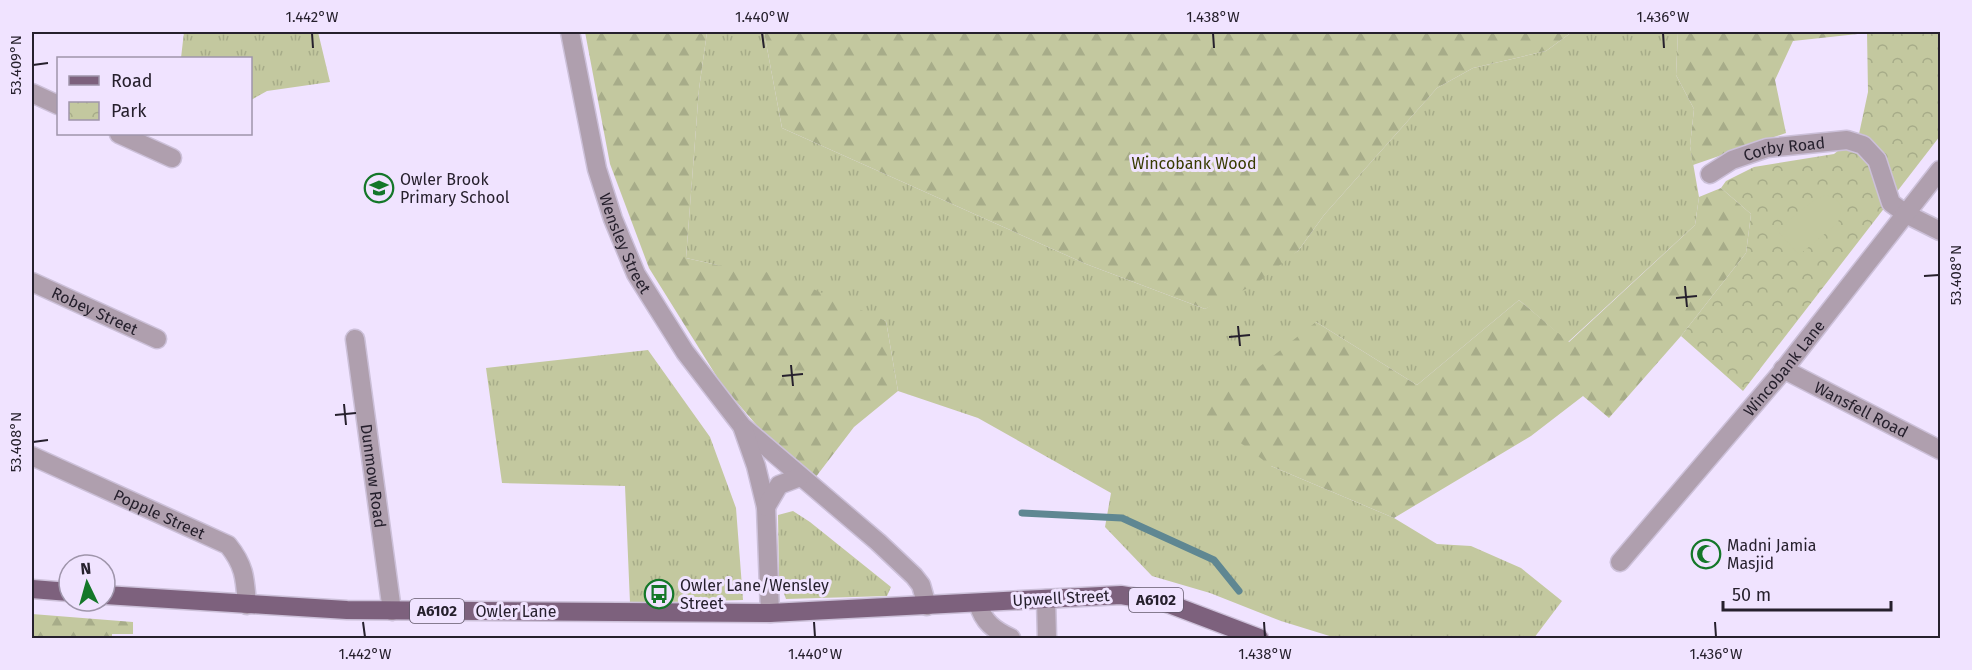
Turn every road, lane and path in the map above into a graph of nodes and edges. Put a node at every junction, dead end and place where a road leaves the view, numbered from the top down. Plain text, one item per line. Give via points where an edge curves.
1 (570, 32) edge
2 (32, 93) edge
3 (57, 105) edge
4 (121, 135) edge
5 (172, 158) dead end
6 (1941, 170) edge
7 (1710, 174) dead end
8 (1906, 214) junction
9 (1941, 231) edge
10 (32, 282) edge
11 (157, 339) dead end
12 (355, 339) dead end
13 (1783, 369) junction
14 (742, 426) junction
15 (1941, 450) edge
16 (32, 456) edge
17 (800, 477) junction
18 (766, 507) junction
19 (1620, 562) dead end
20 (32, 589) edge
21 (57, 591) edge
22 (117, 595) edge
23 (1046, 599) junction
24 (978, 603) junction
25 (248, 605) junction
26 (927, 606) junction
27 (392, 611) junction
28 (770, 613) junction
29 (1001, 636) edge
30 (1047, 639) edge
31 (1259, 639) edge

1 - 14 street, Wensley Street via 597,169 636,274 685,352
2 - 3 street
4 - 5 street
6 - 8 street, Wincobank Lane
7 - 8 street, Corby Road via 1732,160 1767,148 1847,140 1863,145 1877,160 1891,203
8 - 9 street
8 - 13 street, Wincobank Lane
10 - 11 street, Robey Street
12 - 27 street, Dunmow Road
13 - 15 street, Wansfell Road
13 - 19 street, Wincobank Lane
14 - 17 street, Wensley Street
14 - 18 street, Wensley Street
16 - 25 street, Popple Street via 228,545 240,560
17 - 18 street via 780,486
17 - 26 street, Wensley Street via 914,576
18 - 28 street, Wensley Street
20 - 21 main road
22 - 25 main road, Owler Lane / A6102
23 - 24 main road, Upwell Street / A6102
23 - 30 street
23 - 31 main road, Upwell Street / A6102 via 1121,596 1164,602
24 - 26 main road, Upwell Street / A6102
24 - 29 street via 986,622
25 - 27 main road, Owler Lane / A6102
26 - 28 main road, Owler Lane / A6102
27 - 28 main road, Owler Lane / A6102

